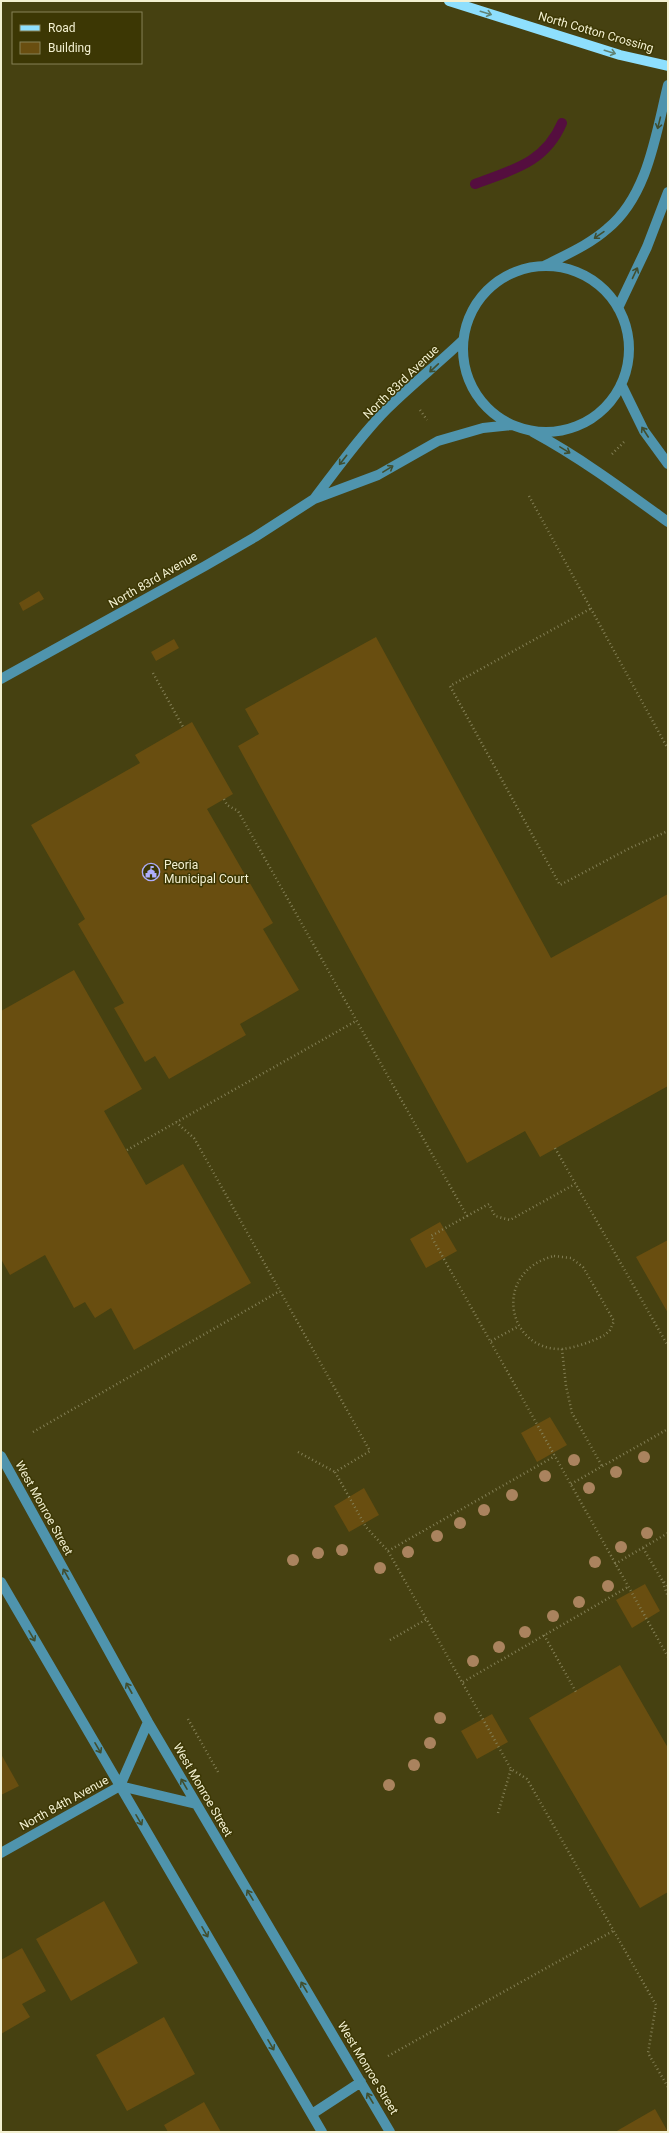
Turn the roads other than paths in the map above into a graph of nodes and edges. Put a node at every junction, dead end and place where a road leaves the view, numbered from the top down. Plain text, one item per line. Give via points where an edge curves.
1 (449, 1) edge
2 (668, 66) edge
3 (668, 85) edge
4 (668, 192) edge
5 (543, 266) junction
6 (618, 308) junction
7 (462, 340) junction
8 (621, 384) junction
9 (511, 425) junction
10 (531, 431) junction
11 (668, 464) edge
12 (314, 499) junction
13 (668, 522) edge
14 (1, 679) edge
15 (1, 1456) edge
16 (1, 1582) edge
17 (148, 1722) junction
18 (120, 1786) junction
19 (196, 1804) junction
20 (1, 1853) edge
21 (361, 2082) junction
22 (312, 2114) junction
23 (322, 2132) edge
24 (390, 2132) edge

1 -> 2 main road, North Cotton Crossing via 620,55
3 -> 5 street, North 83rd Avenue via 652,150 631,201 608,229 584,246
6 -> 4 street via 647,247
5 - 6 street, North 83rd Avenue via 565,268 587,276 604,290
5 - 7 street, North 83rd Avenue via 518,270 496,282 478,301
6 - 8 street, North 83rd Avenue via 628,333 628,359
7 - 9 street, North 83rd Avenue via 466,372 476,394 492,411
7 -> 12 street, North 83rd Avenue via 387,409
8 - 10 street, North 83rd Avenue via 606,407 584,423 559,432
11 -> 8 street via 644,431
9 - 10 street, North 83rd Avenue
12 -> 9 street, North 83rd Avenue via 378,475 438,441 483,428
10 -> 13 street via 600,472
12 - 14 street, North 83rd Avenue via 249,541
17 -> 15 street, West Monroe Street
16 -> 18 street
17 - 18 street
19 -> 17 street, West Monroe Street
18 - 19 street
18 - 20 street, North 84th Avenue
18 -> 22 street
21 -> 19 street, West Monroe Street
21 - 22 street
24 -> 21 street, West Monroe Street
22 - 23 street

